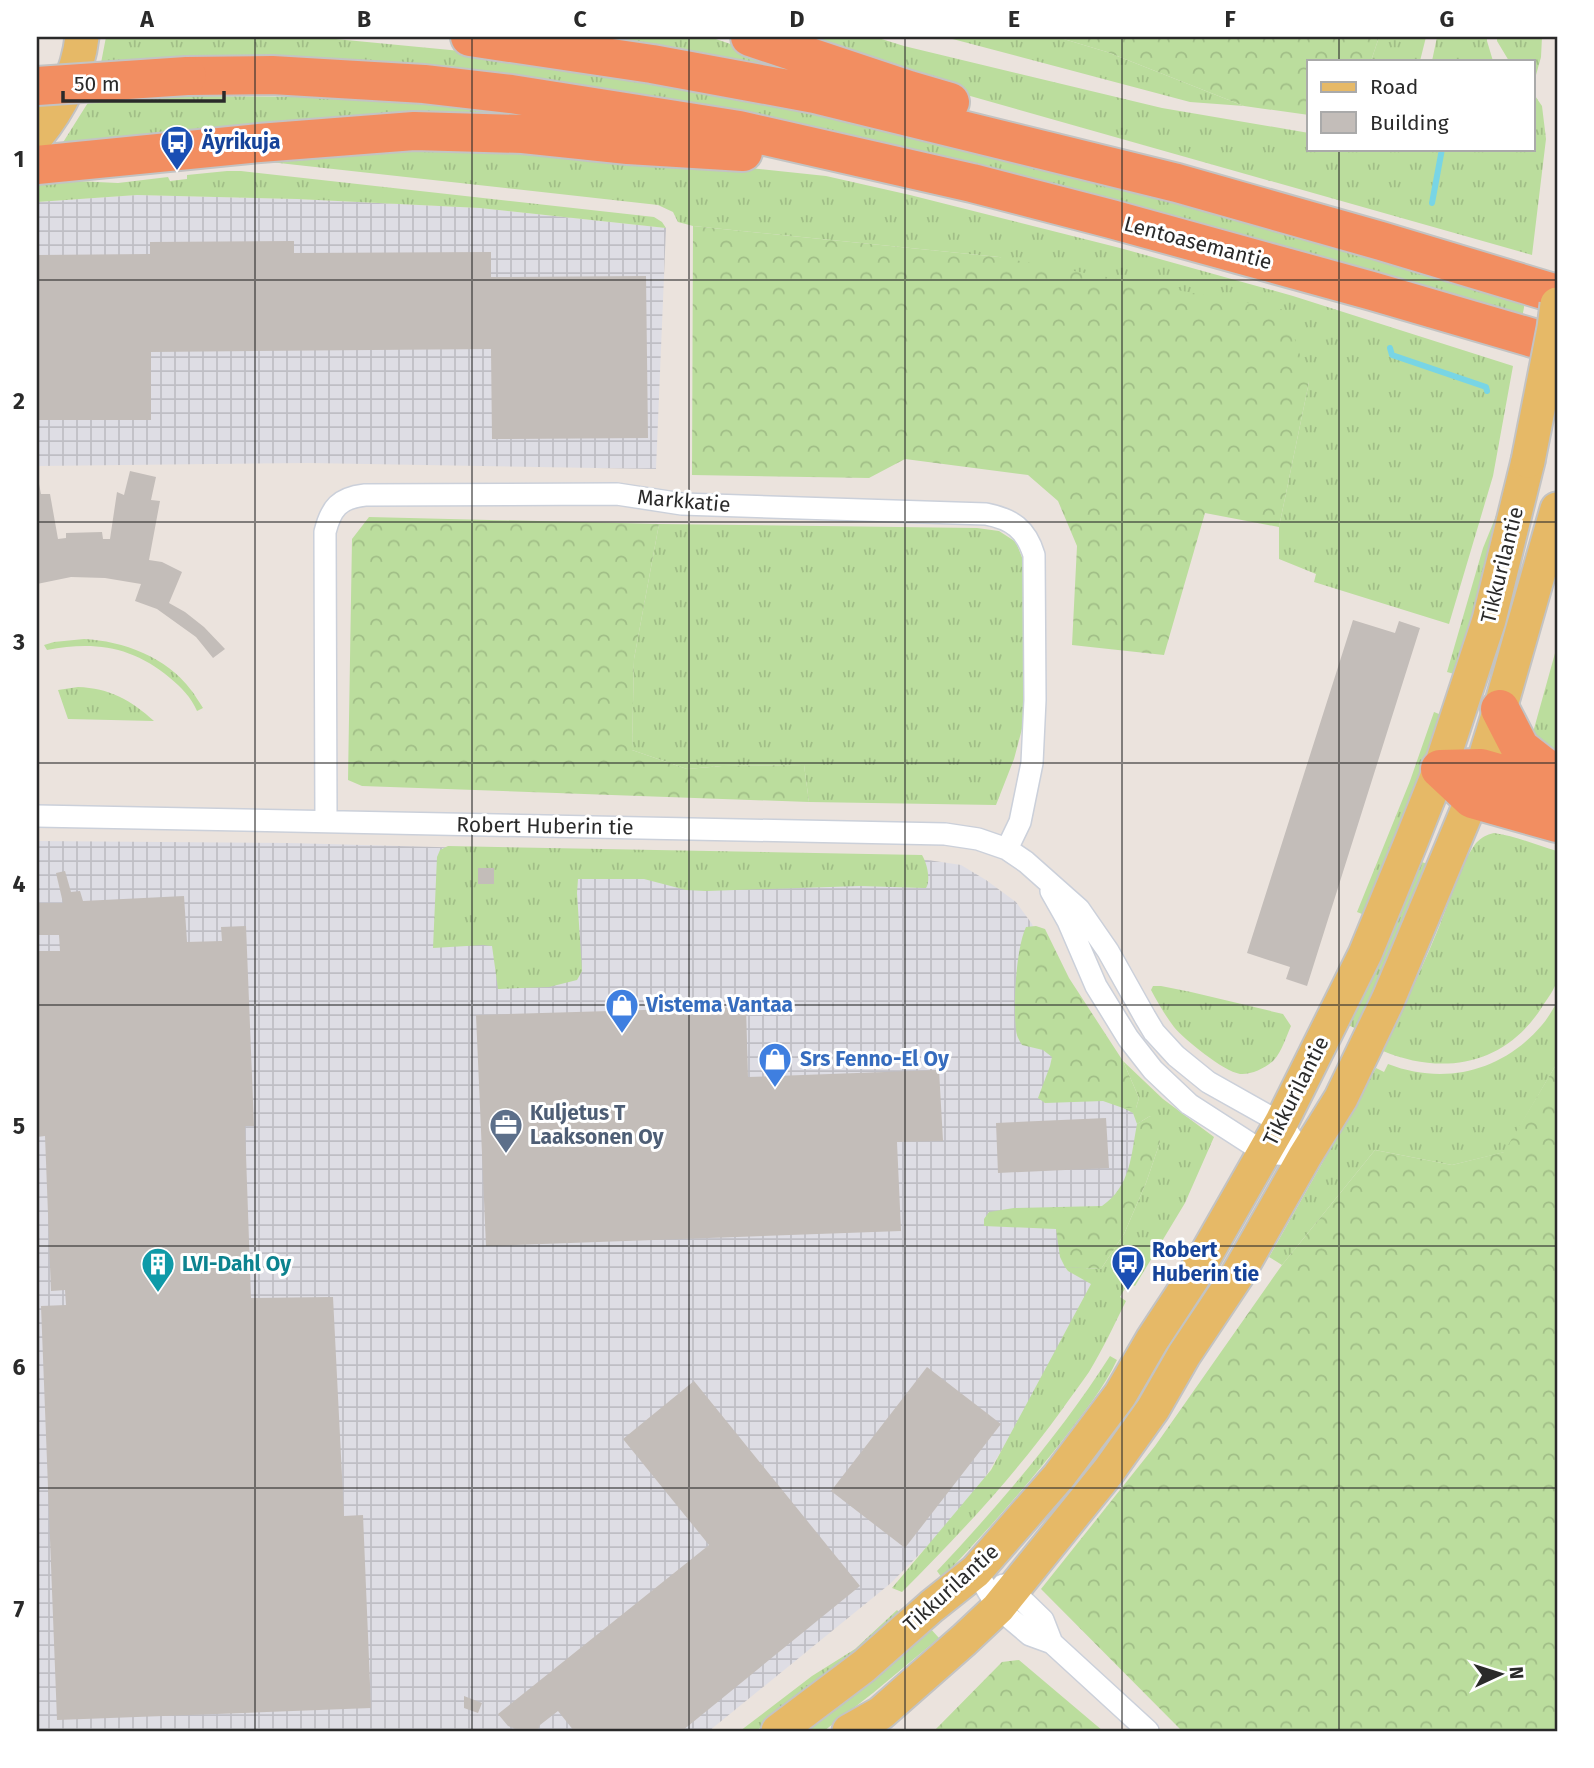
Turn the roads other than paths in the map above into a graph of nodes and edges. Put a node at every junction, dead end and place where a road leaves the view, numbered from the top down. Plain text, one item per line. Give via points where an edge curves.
1 (82, 37) edge
2 (470, 37) edge
3 (750, 37) edge
4 (37, 86) edge
5 (37, 136) edge
6 (836, 152) junction
7 (37, 165) edge
8 (1110, 166) junction
9 (1492, 275) junction
10 (1557, 284) edge
11 (1372, 291) junction
12 (1557, 294) edge
13 (1557, 304) edge
14 (1557, 345) edge
15 (1557, 370) edge
16 (1557, 509) edge
17 (1500, 709) junction
18 (1440, 769) junction
19 (1557, 773) edge
20 (1476, 783) junction
21 (1557, 787) edge
22 (37, 816) edge
23 (326, 821) junction
24 (1557, 823) edge
25 (1007, 849) junction
26 (1042, 877) junction
27 (1281, 1123) junction
28 (1265, 1153) junction
29 (1306, 1156) junction
30 (976, 1571) junction
31 (1005, 1599) junction
32 (778, 1731) edge
33 (849, 1731) edge
34 (1148, 1731) edge

1 - 5 main road via 66,91
2 - 8 highway via 815,94
3 - 8 highway via 1026,124
4 - 6 highway, bridge via 272,75 424,84 739,130
6 - 7 highway via 750,153 523,134 414,131
6 - 11 highway, Lentoasemantie via 1111,219
8 - 9 highway
9 - 10 highway
9 - 12 highway
11 - 14 highway, Lentoasemantie
11 - 15 highway via 1446,331
13 - 18 main road, Tikkurilantie, bridge via 1528,461 1489,620
16 - 17 main road, Tikkurilantie
17 - 19 highway via 1520,748
17 - 20 main road, Tikkurilantie
18 - 20 highway
18 - 27 main road, Tikkurilantie via 1365,954
20 - 21 highway via 1516,778
20 - 24 highway
20 - 29 main road, Tikkurilantie via 1388,1000 1341,1098
22 - 23 street, Robert Huberin tie
23 - 25 street, Robert Huberin tie via 945,834
23 - 25 street, Markkatie via 325,532 334,509 354,496 365,495 617,494 682,504 986,514 1018,527 1034,555 1035,700 1032,763 1020,822
25 - 26 street, Robert Huberin tie
26 - 27 street, Robert Huberin tie via 1079,909 1154,1032 1176,1056 1208,1082
26 - 28 street, Robert Huberin tie via 1068,921 1096,986 1153,1070 1189,1104
27 - 28 main road, Tikkurilantie
27 - 29 street, Robert Huberin tie
28 - 29 street, Robert Huberin tie
28 - 30 main road, Tikkurilantie via 1120,1395 1059,1476
29 - 31 main road, Tikkurilantie via 1153,1409
30 - 31 street
30 - 32 main road, Tikkurilantie
31 - 33 main road, Tikkurilantie via 881,1713
31 - 34 street via 1030,1635 1052,1643

